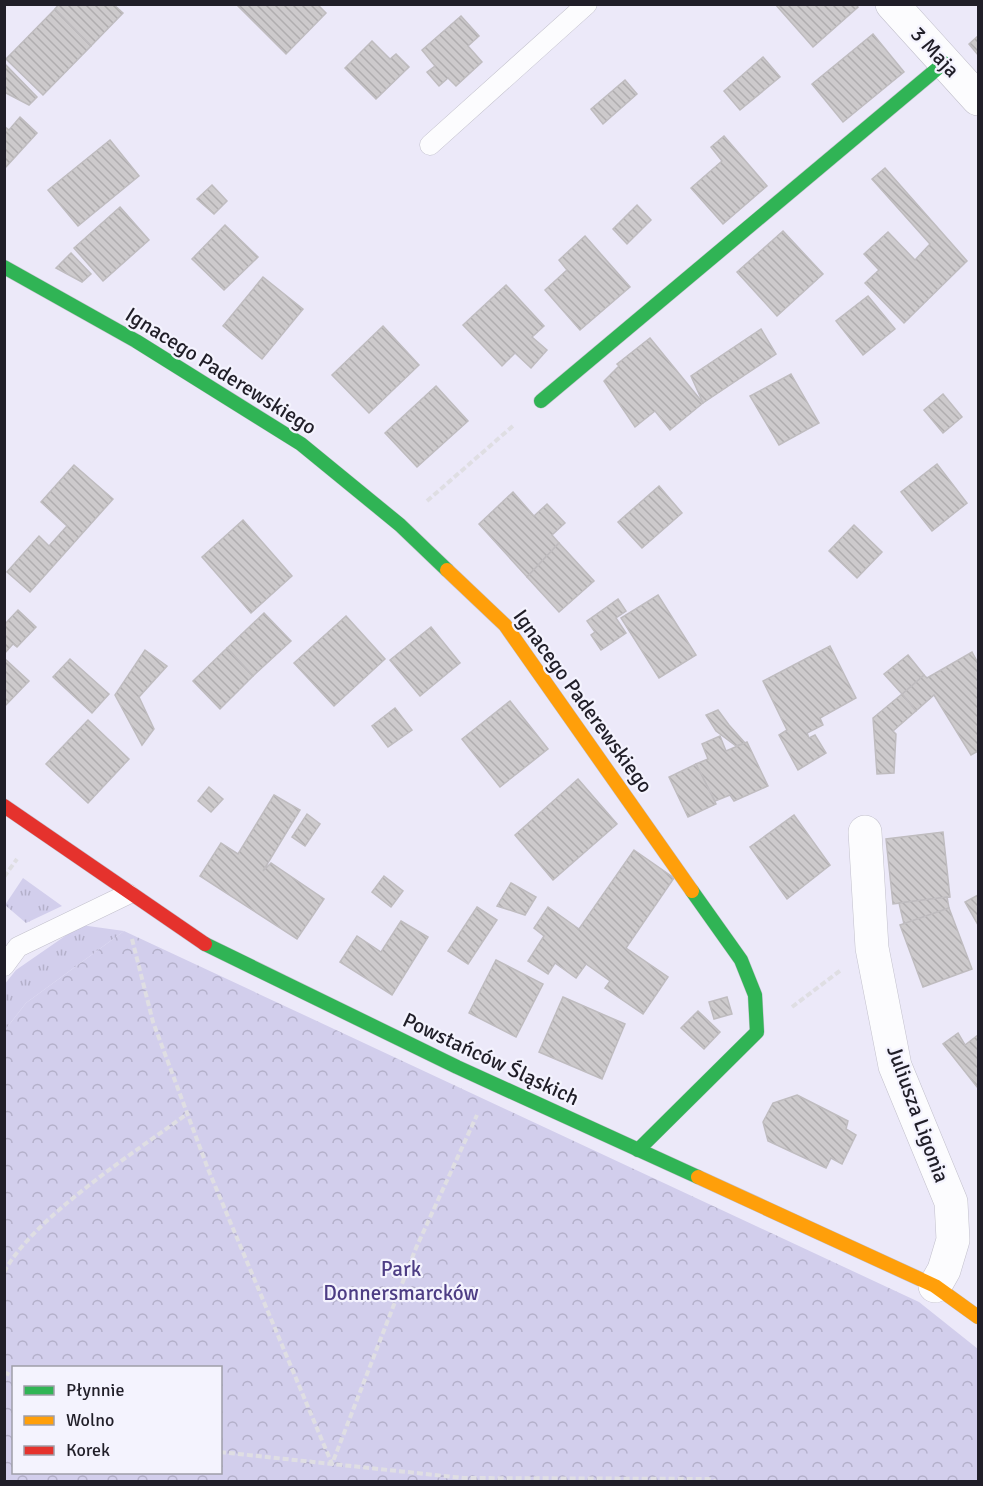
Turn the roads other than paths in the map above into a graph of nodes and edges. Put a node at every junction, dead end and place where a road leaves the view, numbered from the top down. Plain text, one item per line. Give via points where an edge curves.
1 (586, 4) edge
2 (892, 4) edge
3 (944, 63) junction
4 (976, 91) edge
5 (430, 145) dead end
6 (4, 267) edge
7 (540, 401) road end
8 (4, 806) edge
9 (865, 832) dead end
10 (128, 894) junction
11 (4, 966) edge
12 (638, 1150) junction
13 (935, 1286) junction
14 (978, 1317) edge

1 - 5 lane
2 - 3 street, 3 Maja
3 - 4 street, 3 Maja
3 - 7 street
6 - 12 street, Ignacego Paderewskiego via 136,341 302,444 400,525 505,625 741,960 754,995 757,1032
8 - 10 street, Powstańców Śląskich
9 - 13 street, Juliusza Ligonia via 872,948 895,1066 951,1202 953,1240
10 - 11 lane via 18,947
10 - 12 street, Powstańców Śląskich via 213,950
12 - 13 street, Powstańców Śląskich
13 - 14 street, Powstańców Śląskich

